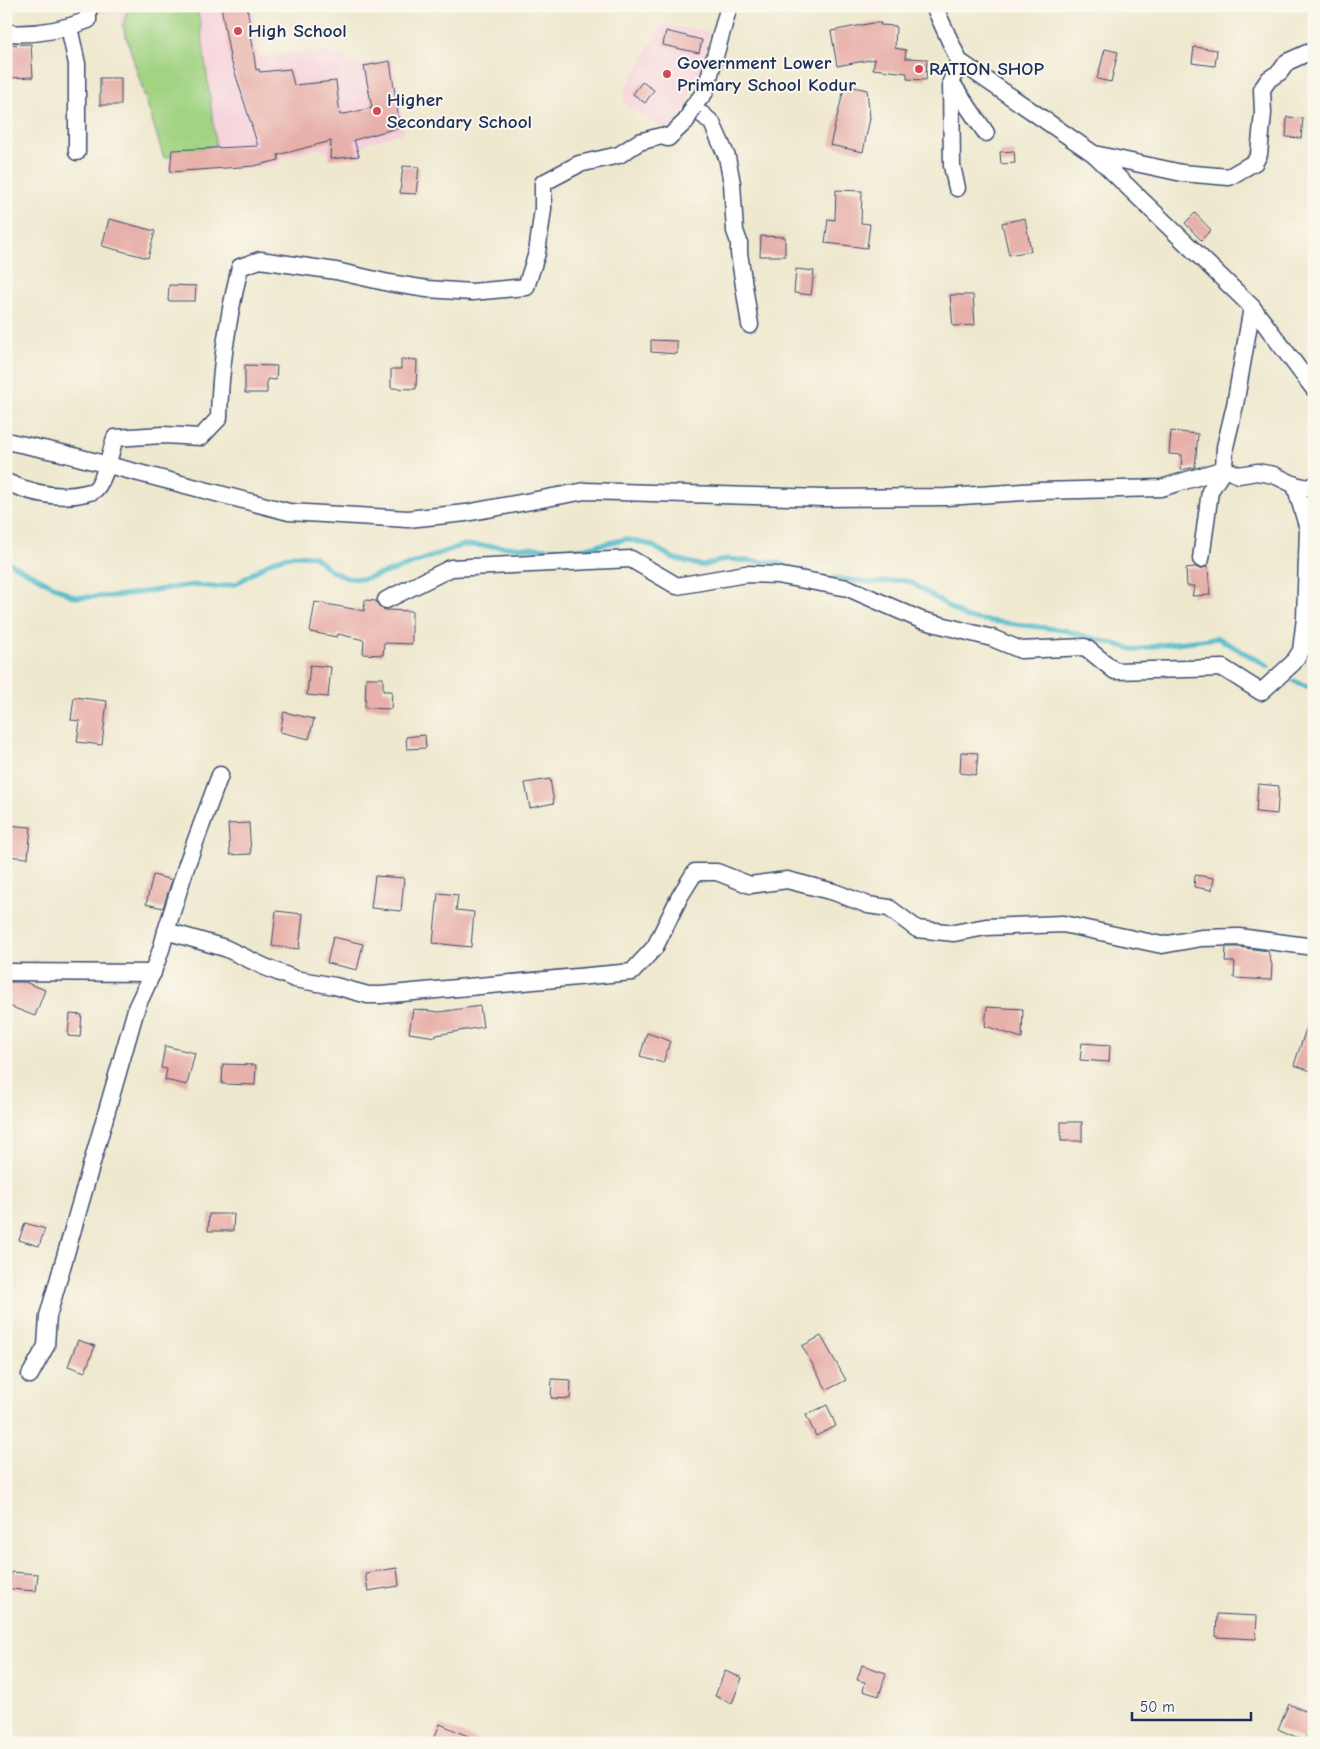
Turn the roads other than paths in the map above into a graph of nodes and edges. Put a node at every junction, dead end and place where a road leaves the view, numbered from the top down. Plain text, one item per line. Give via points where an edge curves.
1 (88, 6) edge
2 (728, 6) edge
3 (934, 6) edge
4 (69, 27) junction
5 (6, 33) edge
6 (1314, 55) edge
7 (958, 61) junction
8 (951, 82) junction
9 (691, 112) junction
10 (986, 133) dead end
11 (77, 152) dead end
12 (1094, 154) junction
13 (957, 188) dead end
14 (1252, 308) junction
15 (750, 325) dead end
16 (1314, 389) edge
17 (6, 440) edge
18 (106, 464) junction
19 (1224, 469) junction
20 (6, 482) edge
21 (1295, 485) junction
22 (1314, 485) edge
23 (1201, 559) dead end
24 (386, 600) dead end
25 (220, 775) dead end
26 (166, 931) junction
27 (1314, 947) edge
28 (6, 972) edge
29 (153, 973) junction
30 (30, 1375) dead end

1 - 4 street via 88,20
2 - 9 street via 705,92
3 - 7 street
4 - 5 street
4 - 11 street via 77,64
6 - 12 street via 1307,53 1287,62 1262,89 1259,154 1255,162 1229,177 1182,173
7 - 8 street
7 - 12 street
8 - 10 street
8 - 13 street via 952,166
9 - 15 street via 691,109 712,123 727,157
9 - 18 street via 668,138 661,136 639,142 619,155 579,164 543,183 537,253 526,287 472,292 389,283 336,271 260,260 240,267 224,344 219,418 201,437 116,438
12 - 14 street
14 - 16 street
14 - 19 street
17 - 18 street
18 - 19 street via 289,512 408,519 466,513 585,491 823,498 946,497 1039,490 1161,488
18 - 20 street via 94,491 75,496 36,493
19 - 21 street via 1238,475 1257,472 1274,475
19 - 23 street via 1210,490
21 - 22 street via 1308,488
21 - 24 street via 1308,528 1301,651 1294,663 1261,692 1223,668 1115,671 1085,647 1021,650 992,638 921,620 848,588 777,575 746,574 677,586 631,559 451,568
25 - 26 street
26 - 27 street via 225,948 294,979 368,995 632,972 654,947 695,872 716,872 750,885 787,880 834,892 868,905 889,908 917,929 954,933 1062,924 1162,945 1201,938 1239,938
26 - 29 street
28 - 29 street
29 - 30 street via 137,1006 53,1297 46,1346

